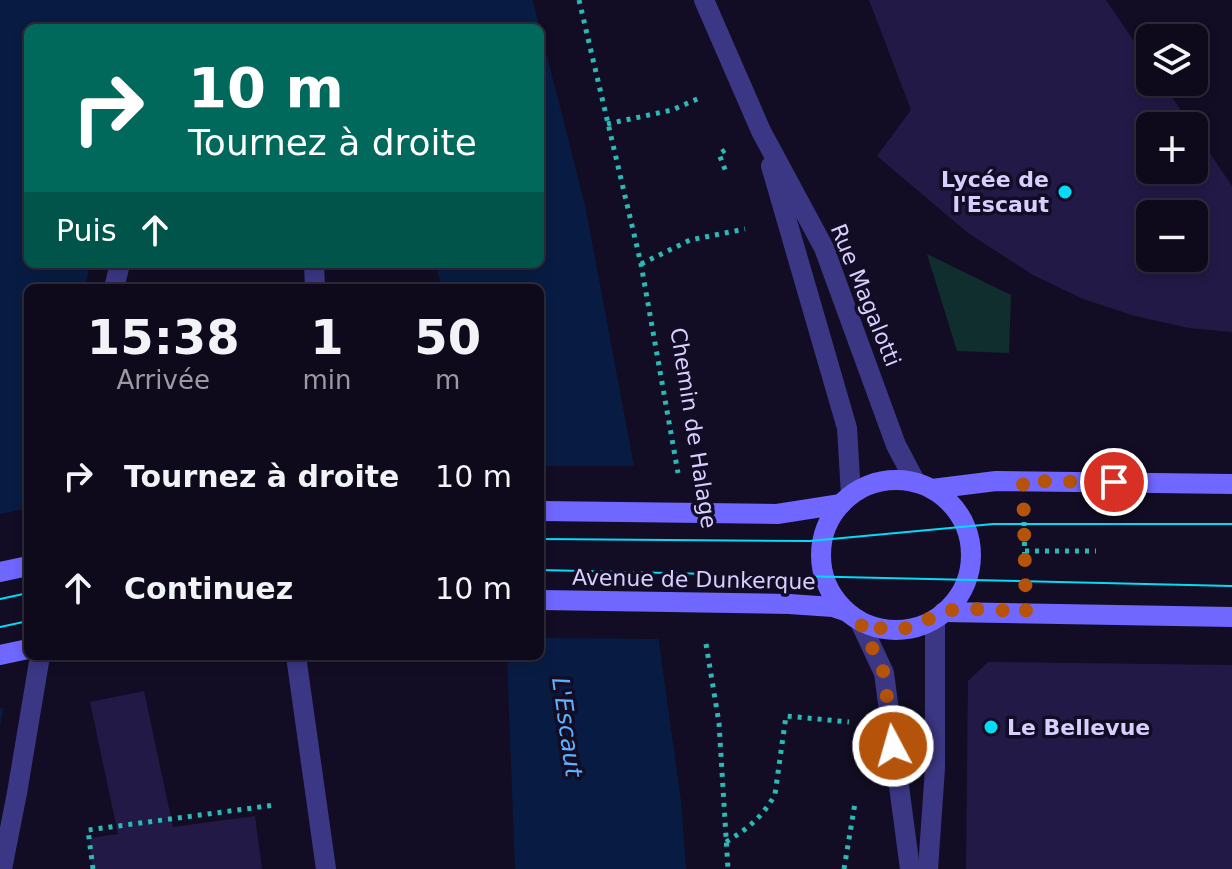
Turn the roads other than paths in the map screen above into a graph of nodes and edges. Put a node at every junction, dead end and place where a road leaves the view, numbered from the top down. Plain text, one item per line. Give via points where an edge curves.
1 (704, 0) edge
2 (761, 131) junction
3 (1232, 484) edge
4 (924, 486) junction
5 (846, 500) junction
6 (544, 511) edge
7 (24, 567) edge
8 (0, 572) edge
9 (544, 600) edge
10 (852, 616) junction
11 (940, 616) junction
12 (1232, 617) edge
13 (24, 650) edge
14 (0, 655) edge
15 (39, 660) edge
16 (297, 660) edge
17 (2, 869) edge
18 (326, 869) edge
19 (910, 869) edge
20 (928, 869) edge

1 - 2 street, Rue Magalotti
2 - 4 street, Rue Magalotti via 824,248 896,445
2 - 5 street, Rue Magalotti via 847,428
3 - 4 main road via 981,481
4 - 5 main road via 882,482
4 - 11 main road via 957,511 970,549 964,587
5 - 6 main road, bridge via 777,514
5 - 10 main road via 827,525 820,554 826,583
7 - 8 main road
9 - 10 main road, Avenue de Dunkerque, bridge via 789,604 833,607
10 - 11 main road via 876,628 902,630
10 - 19 street via 884,673
11 - 12 main road via 1026,612
11 - 20 street
13 - 14 main road
15 - 17 street
16 - 18 street

